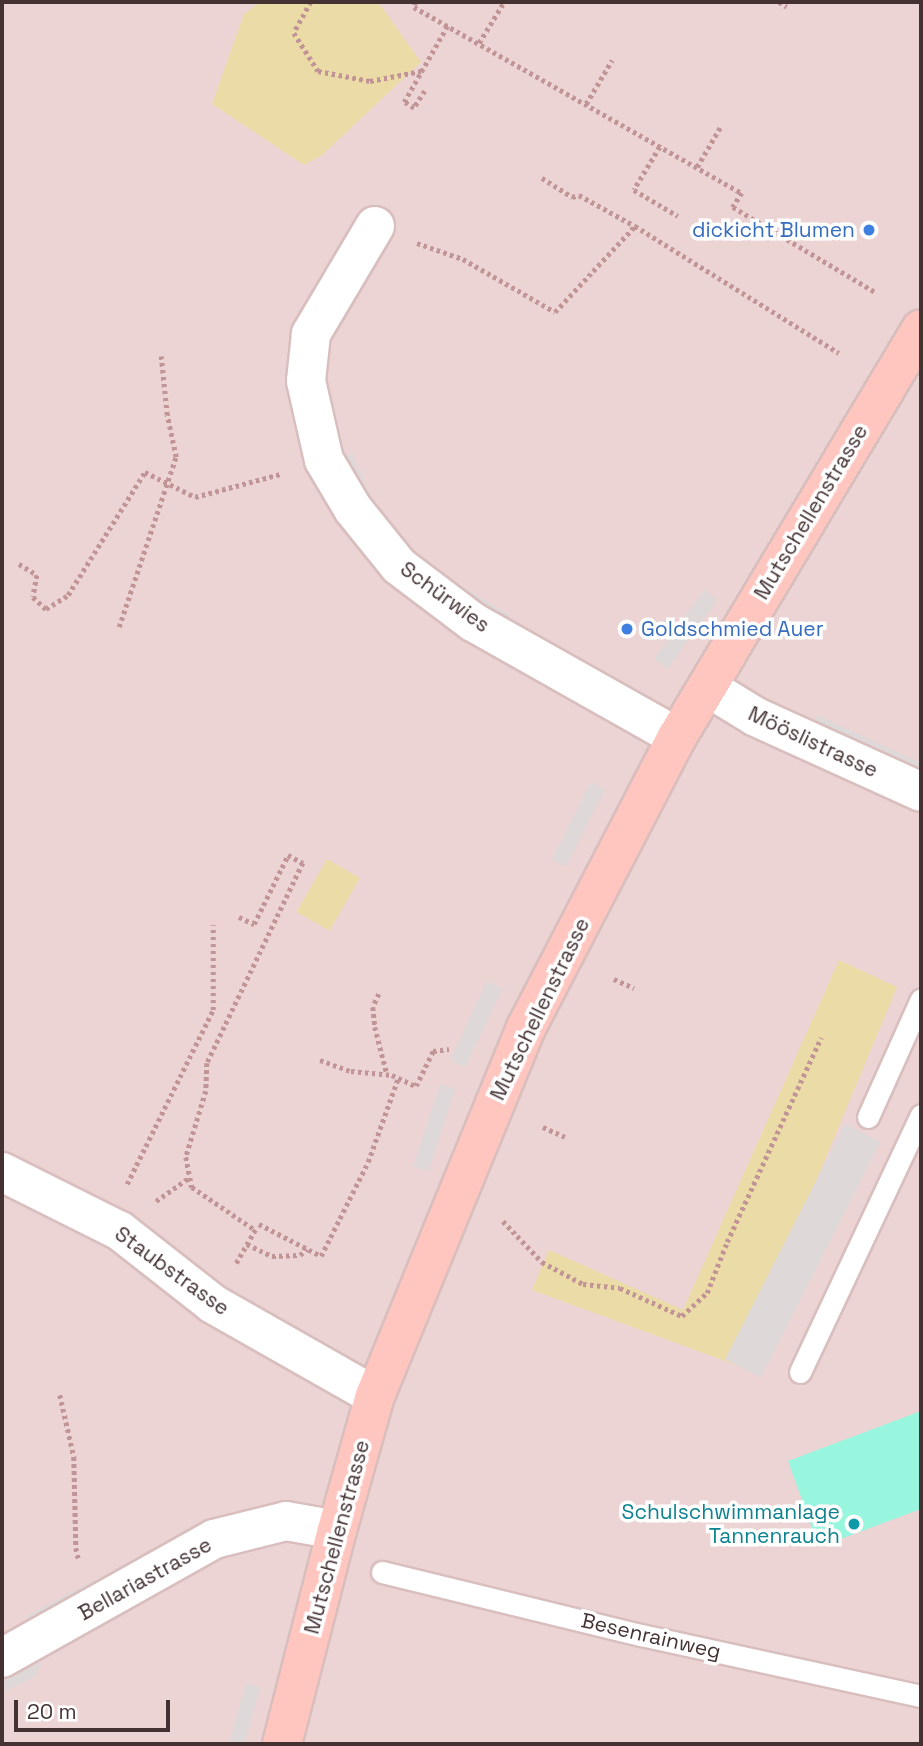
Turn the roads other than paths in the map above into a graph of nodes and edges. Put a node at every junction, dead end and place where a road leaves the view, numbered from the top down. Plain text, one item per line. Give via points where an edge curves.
1 (374, 226) road end
2 (921, 329) edge
3 (707, 687) junction
4 (677, 737) junction
5 (921, 792) edge
6 (921, 999) edge
7 (921, 1115) edge
8 (868, 1117) dead end
9 (2, 1172) edge
10 (800, 1372) dead end
11 (375, 1396) junction
12 (337, 1530) junction
13 (382, 1572) dead end
14 (2, 1658) edge
15 (921, 1696) edge
16 (282, 1744) edge

1 - 4 street, Schürwies via 311,334 306,380 324,460 354,509 399,566 473,622
2 - 3 street, Mutschellenstrasse
3 - 4 street, Mutschellenstrasse
3 - 5 street, Mööslistrasse via 756,717
4 - 11 street, Mutschellenstrasse via 526,1028
6 - 8 lane
7 - 10 lane
9 - 11 street, Staubstrasse via 120,1231 212,1304
11 - 12 street, Mutschellenstrasse
12 - 14 street, Bellariastrasse via 286,1521 214,1539
12 - 16 street, Mutschellenstrasse
13 - 15 lane, Besenrainweg

